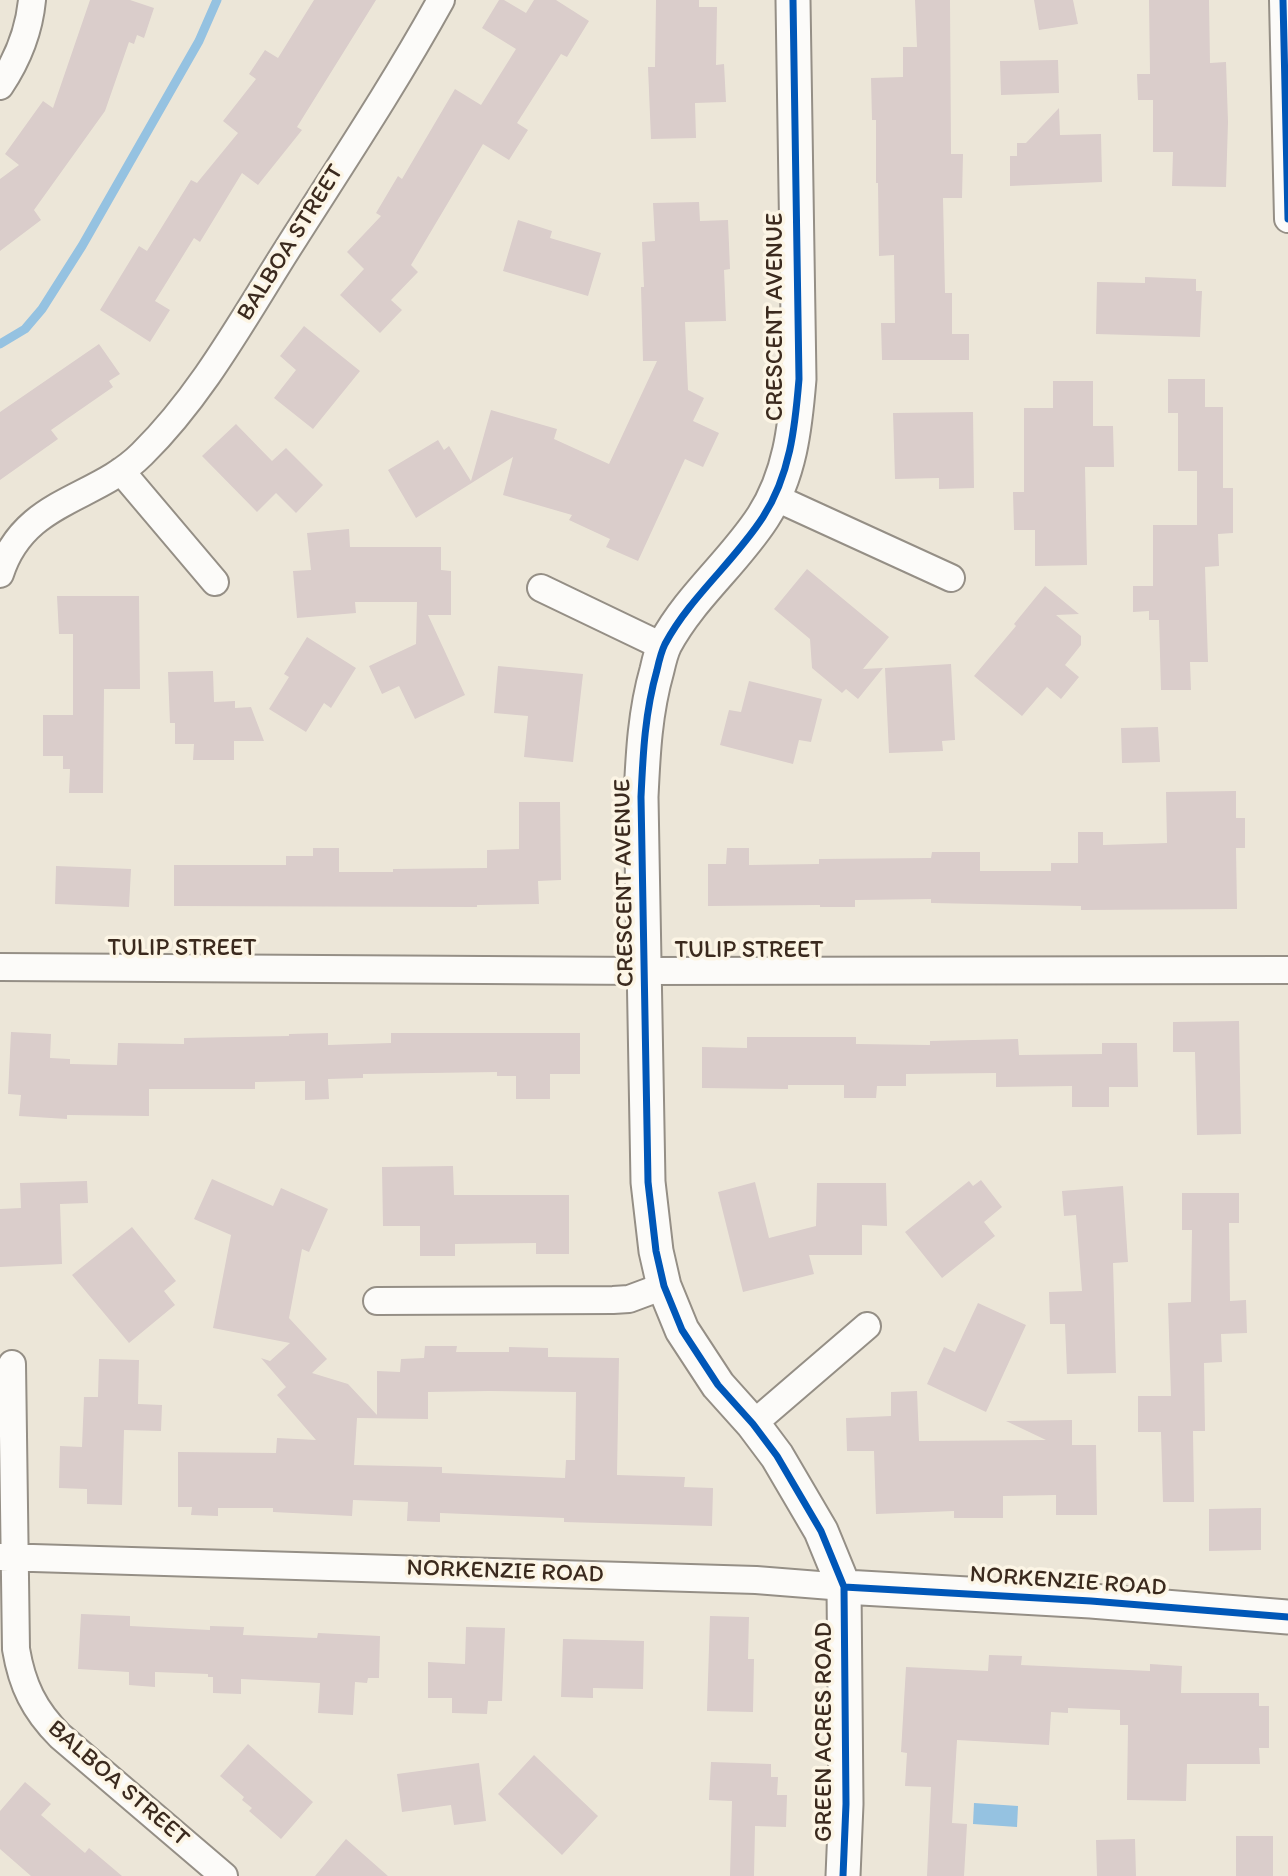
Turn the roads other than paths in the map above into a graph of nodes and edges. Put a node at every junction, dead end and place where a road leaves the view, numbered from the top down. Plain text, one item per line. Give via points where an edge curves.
1 (32, 0) edge
2 (441, 0) edge
3 (793, 0) edge
4 (1283, 0) edge
5 (0, 86) edge
6 (1288, 198) edge
7 (1288, 219) edge
8 (121, 471) junction
9 (774, 497) junction
10 (0, 574) edge
11 (951, 578) dead end
12 (215, 582) dead end
13 (541, 588) dead end
14 (664, 647) junction
15 (0, 967) edge
16 (1288, 970) edge
17 (645, 971) junction
18 (664, 1286) junction
19 (377, 1301) dead end
20 (867, 1326) dead end
21 (12, 1364) dead end
22 (753, 1424) junction
23 (7, 1557) edge
24 (845, 1587) junction
25 (1288, 1617) edge
26 (224, 1876) edge
27 (843, 1876) edge

1 - 5 street via 24,40
2 - 8 street, BALBOA STREET via 216,363 181,413
3 - 9 street, CRESCENT AVENUE via 799,379 787,467
4 - 6 street
6 - 7 street
8 - 10 street, BALBOA STREET via 36,519 4,561
8 - 12 street
9 - 11 street
9 - 14 street, CRESCENT AVENUE via 763,518 682,617
13 - 14 street
14 - 17 street, CRESCENT AVENUE via 644,734
15 - 17 street, TULIP STREET
16 - 17 street, TULIP STREET
17 - 18 street, CRESCENT AVENUE via 648,1182
18 - 19 street via 613,1300
18 - 22 street, CRESCENT AVENUE via 682,1330 702,1362
20 - 22 street
21 - 23 street
22 - 24 street, CRESCENT AVENUE via 821,1531
23 - 24 street, NORKENZIE ROAD via 742,1579
23 - 26 street, BALBOA STREET via 20,1674 44,1720
24 - 25 street, NORKENZIE ROAD
24 - 27 street, GREEN ACRES ROAD

